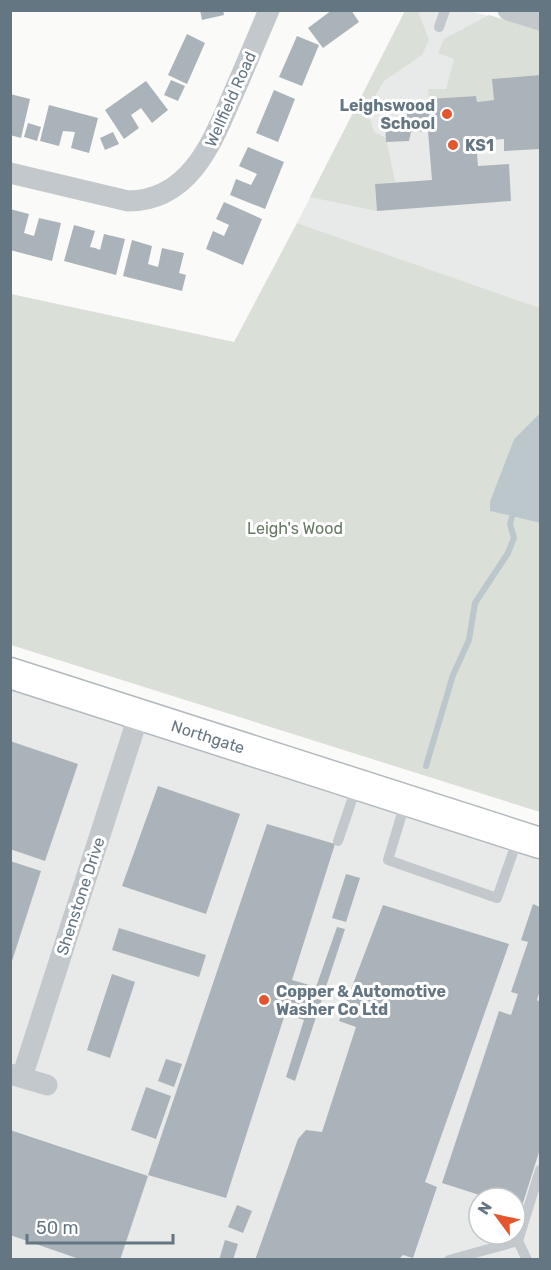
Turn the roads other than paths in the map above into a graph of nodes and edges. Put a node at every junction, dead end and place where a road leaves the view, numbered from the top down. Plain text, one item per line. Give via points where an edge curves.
1 (269, 10) edge
2 (445, 10) edge
3 (508, 10) edge
4 (540, 20) edge
5 (439, 27) dead end
6 (10, 173) edge
7 (10, 673) edge
8 (139, 714) junction
9 (357, 784) junction
10 (406, 800) junction
11 (530, 840) edge
12 (338, 841) dead end
13 (16, 1075) edge
14 (47, 1085) dead end
15 (540, 1170) edge
16 (527, 1212) edge
17 (500, 1246) edge
18 (521, 1246) edge
19 (449, 1260) edge
20 (528, 1260) edge

1 - 6 street, Wellfield Road via 212,144 180,184 143,201 129,201
2 - 5 lane
3 - 4 street
7 - 8 main road, Northgate
8 - 9 main road, Northgate
8 - 13 street, Shenstone Drive
9 - 10 main road, Northgate
9 - 12 lane
10 - 11 main road, Northgate
10 - 11 lane, Northgate via 388,860 497,898
13 - 14 street, Shenstone Drive
15 - 16 lane
17 - 19 lane
18 - 20 lane

